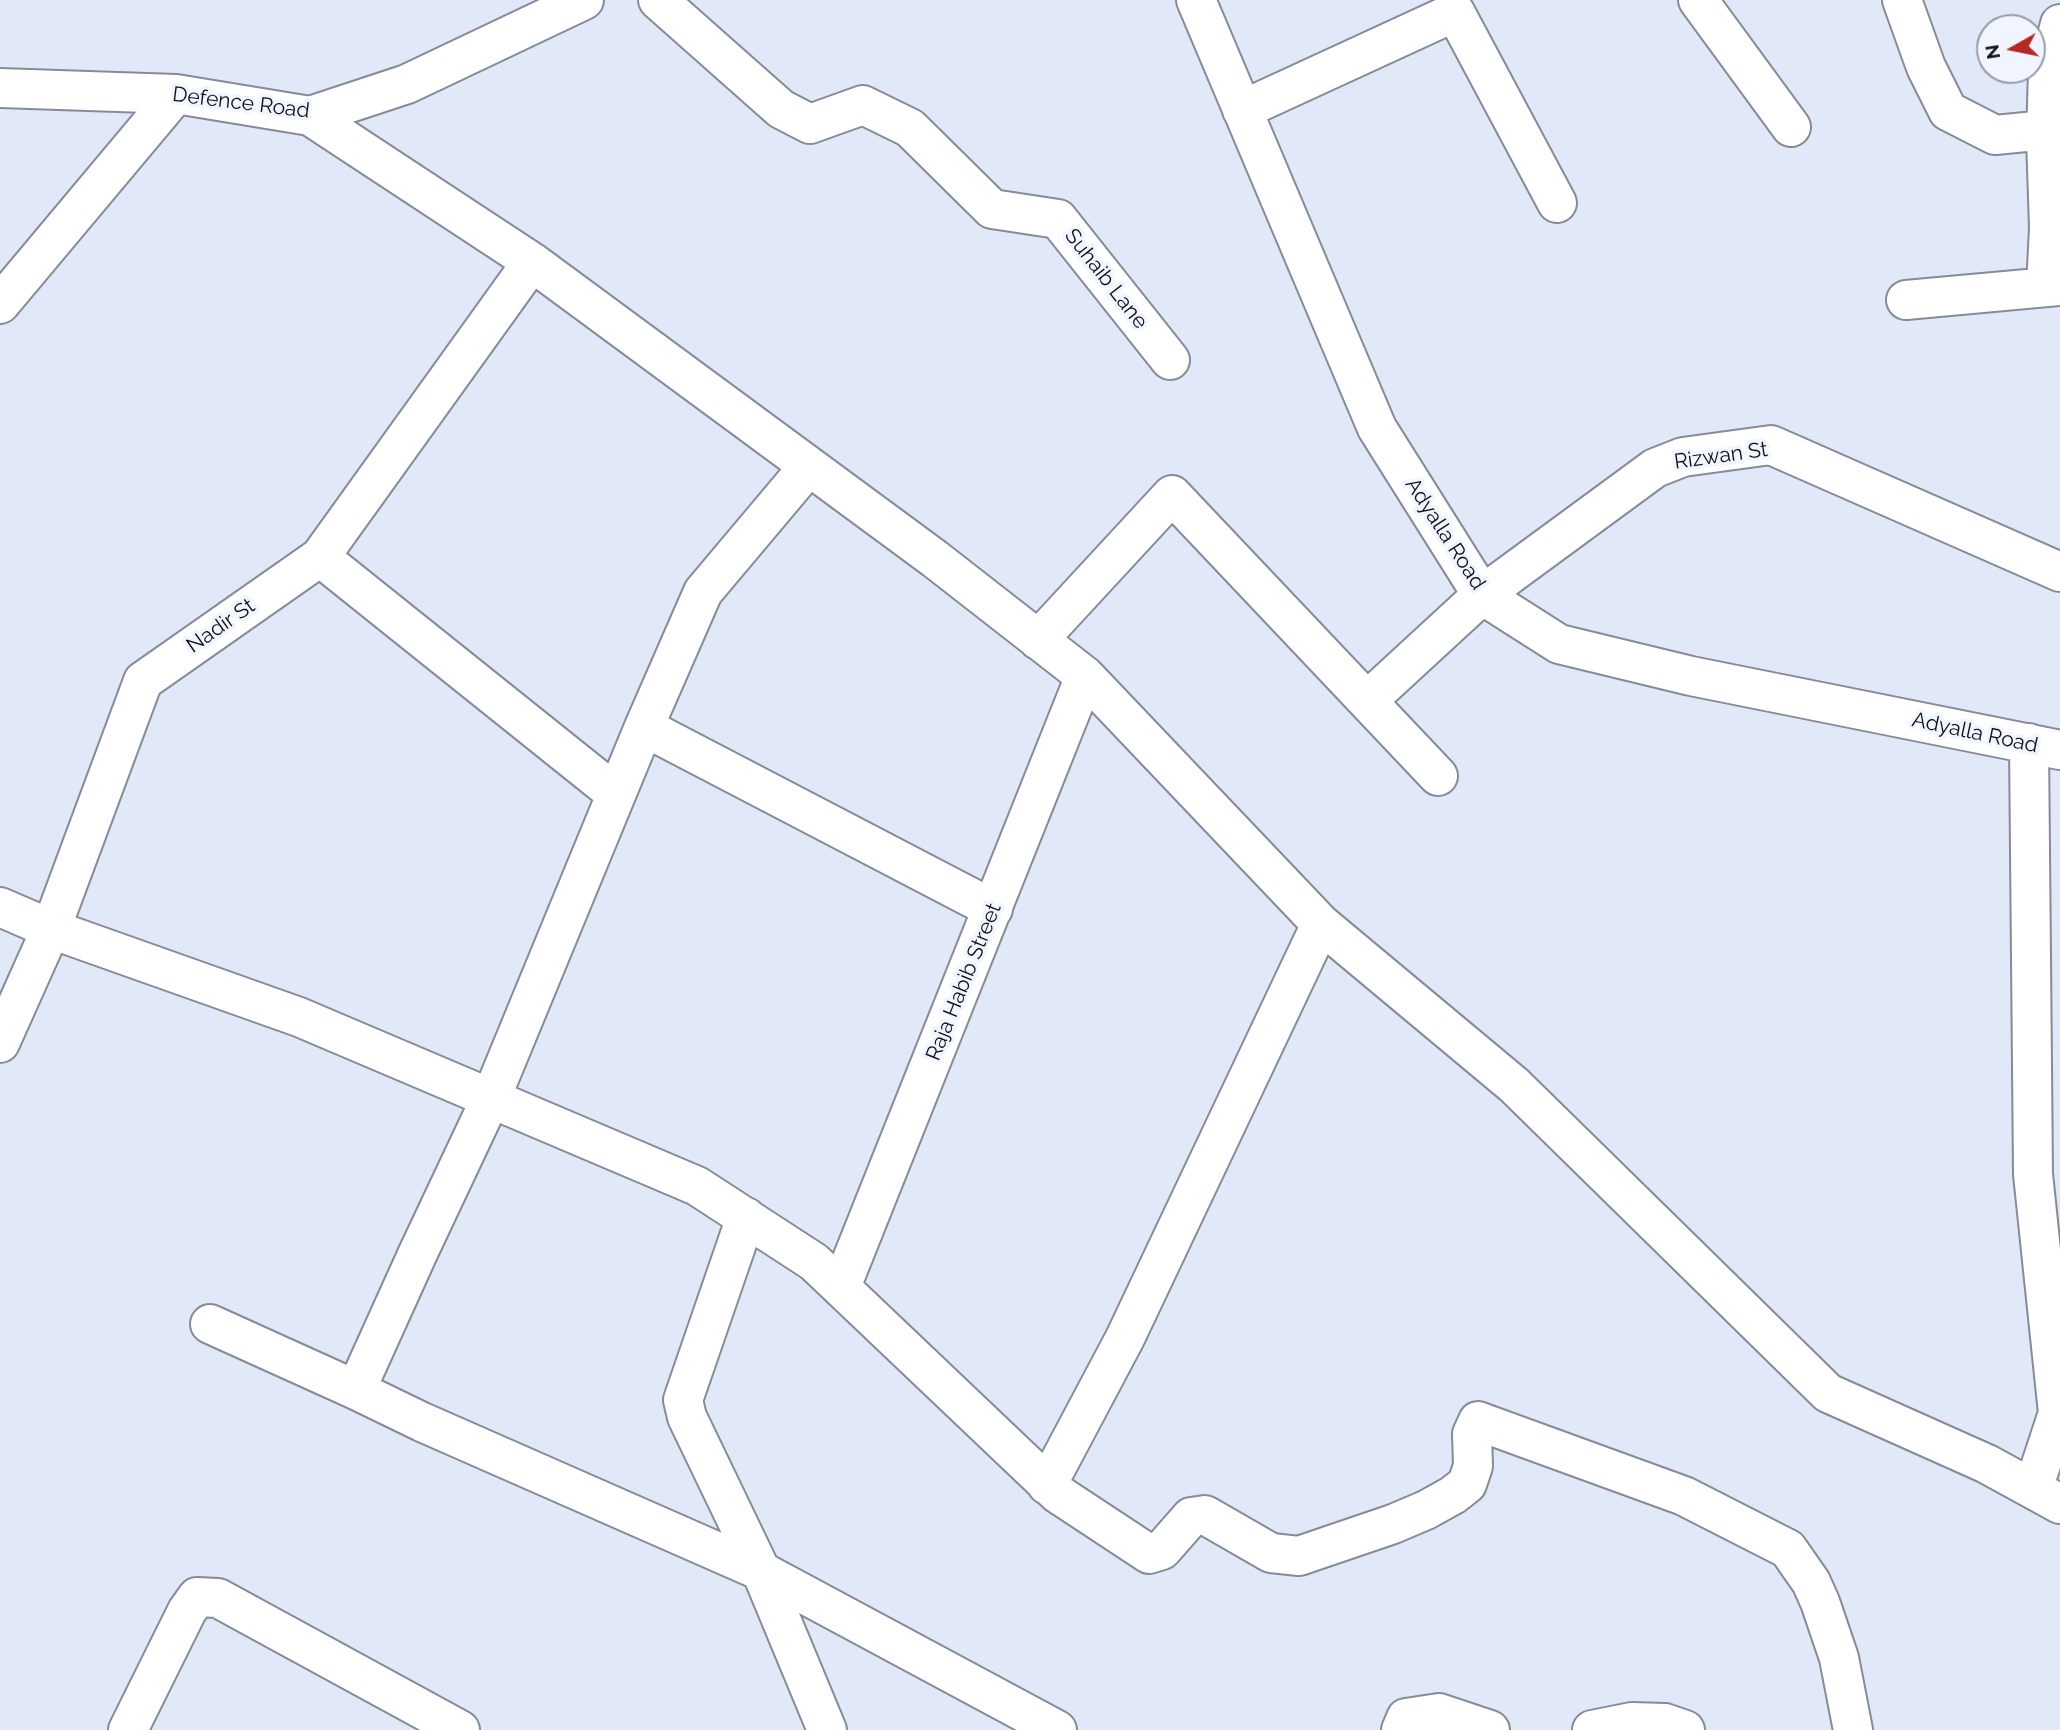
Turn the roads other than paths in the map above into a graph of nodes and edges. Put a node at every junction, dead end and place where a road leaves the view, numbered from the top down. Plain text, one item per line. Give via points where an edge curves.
1 (584, 0) edge
2 (658, 0) edge
3 (1196, 0) edge
4 (1698, 0) edge
5 (1902, 0) edge
6 (1469, 6) edge
7 (2060, 24) edge
8 (0, 88) edge
9 (176, 94) junction
10 (1242, 110) junction
11 (310, 116) junction
12 (1791, 127) dead end
13 (2046, 130) junction
14 (1557, 203) dead end
15 (532, 262) junction
16 (2053, 287) edge
17 (1906, 300) dead end
18 (0, 304) edge
19 (1170, 360) dead end
20 (809, 466) junction
21 (320, 557) junction
22 (2060, 572) edge
23 (1482, 595) junction
24 (1038, 639) junction
25 (1085, 676) junction
26 (1368, 700) junction
27 (645, 727) junction
28 (2045, 747) edge
29 (1438, 776) dead end
30 (616, 794) junction
31 (0, 907) edge
32 (993, 909) junction
33 (1321, 924) junction
34 (51, 929) junction
35 (0, 1043) edge
36 (491, 1098) junction
37 (2046, 1173) edge
38 (746, 1217) junction
39 (841, 1287) junction
40 (210, 1324) dead end
41 (356, 1390) junction
42 (1048, 1485) junction
43 (2047, 1497) edge
44 (761, 1571) junction
45 (128, 1730) edge
46 (460, 1730) edge
47 (827, 1730) edge
48 (1057, 1730) edge
49 (1401, 1730) edge
50 (1490, 1730) edge
51 (1592, 1730) edge
52 (1685, 1730) edge
53 (1853, 1730) edge

1 - 11 street, Defence Road via 407,84
2 - 19 street, Suhaib Lane via 781,109 810,124 863,105 910,128 992,209 1058,219
3 - 10 street, Adyalla Road
4 - 12 street
5 - 13 street via 1948,111 1995,135
6 - 10 street
6 - 14 street
7 - 13 street via 2048,70
8 - 9 street, Defence Road
9 - 11 street, Defence Road
9 - 18 street
10 - 23 street, Adyalla Road via 1377,428
11 - 15 street
13 - 16 street
15 - 20 street
15 - 21 street, Nadir St
16 - 17 street
20 - 24 street
20 - 27 street via 703,593
21 - 30 street
21 - 34 street, Nadir St via 144,681
22 - 23 street, Rizwan St via 1771,445 1683,457 1655,468
23 - 26 street, Rizwan St
23 - 28 street, Adyalla Road via 1559,644 1690,676
24 - 25 street
24 - 26 street via 1172,495
25 - 32 street, Raja Habib Street
25 - 33 street
26 - 29 street
27 - 30 street
27 - 32 street
28 - 37 street
30 - 36 street
31 - 34 street
32 - 39 street, Raja Habib Street
33 - 42 street via 1125,1338
33 - 43 street via 1514,1084 1828,1393 1987,1464
34 - 35 street, Nadir St
34 - 36 street via 299,1017
36 - 38 street via 697,1186
36 - 41 street
37 - 43 street via 2058,1413
38 - 39 street via 814,1262
38 - 44 street via 683,1400
39 - 42 street
40 - 41 street
41 - 44 street
42 - 53 street via 1149,1554 1162,1550 1191,1517 1205,1515 1271,1553 1299,1556 1393,1524 1454,1495 1467,1484 1473,1466 1472,1434 1478,1421 1684,1496 1788,1549 1811,1582 1824,1613 1839,1658
44 - 47 street
44 - 48 street
45 - 46 street via 197,1597 218,1598
49 - 50 street via 1406,1718 1439,1713
51 - 52 street via 1632,1722 1665,1723

